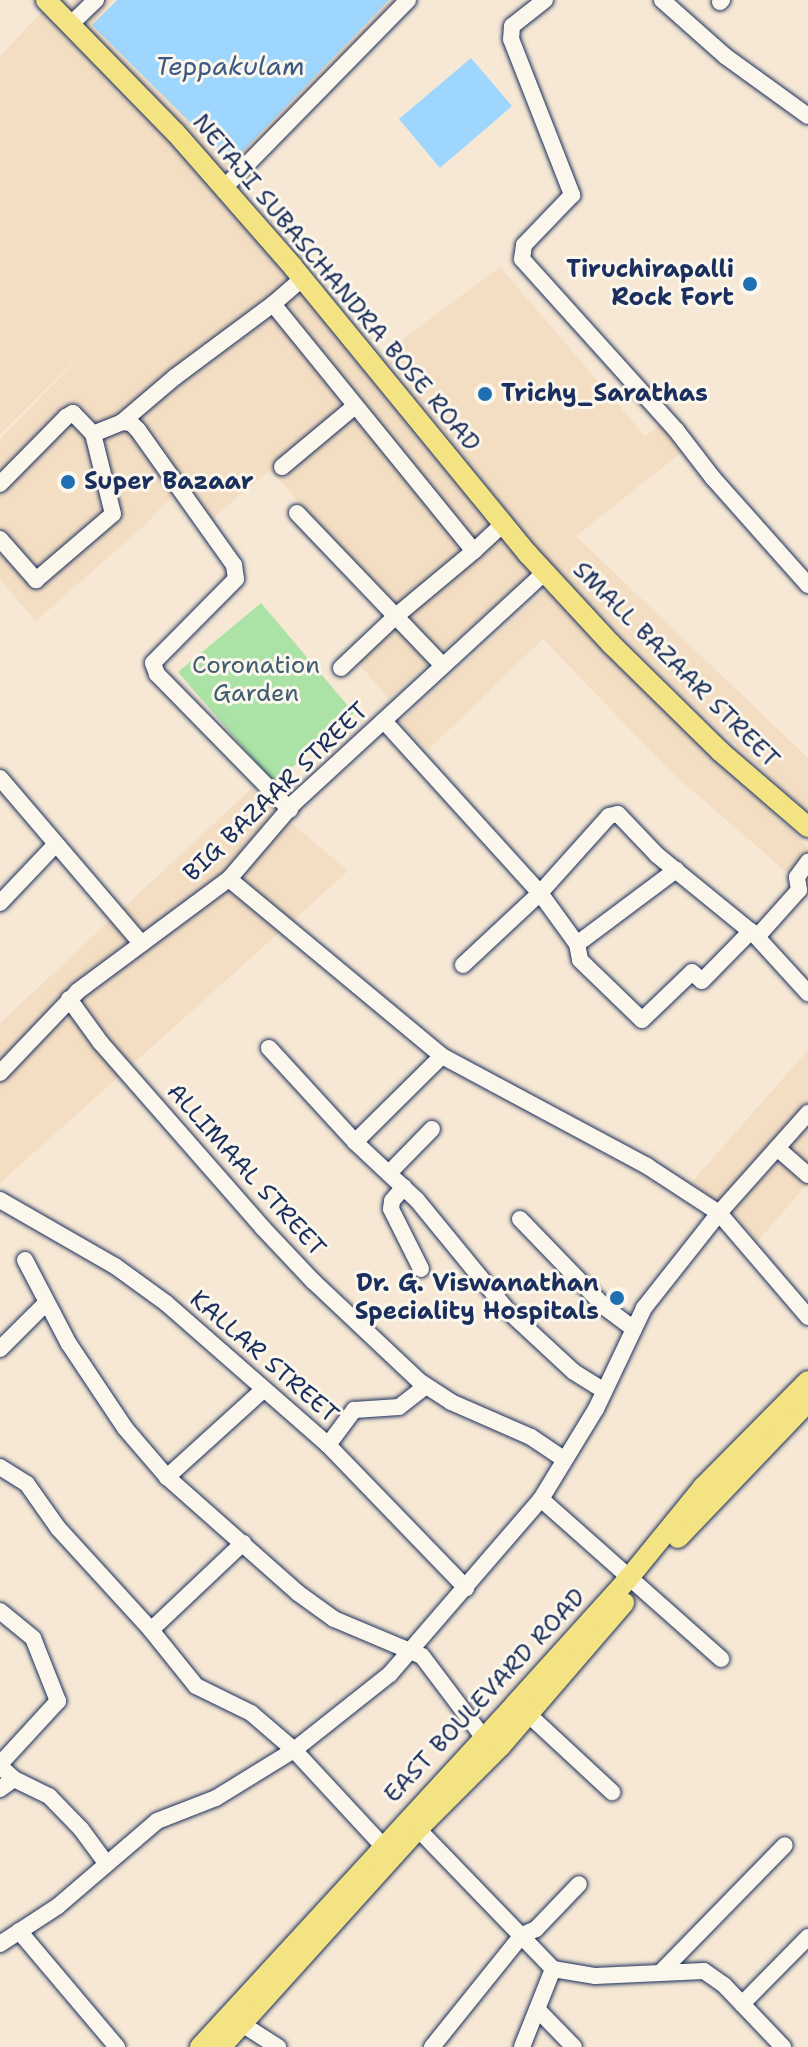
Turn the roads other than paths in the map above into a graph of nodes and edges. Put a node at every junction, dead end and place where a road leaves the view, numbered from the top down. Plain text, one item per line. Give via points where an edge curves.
1 (46, 0) edge
2 (96, 0) edge
3 (408, 0) edge
4 (545, 0) edge
5 (662, 0) edge
6 (71, 24) junction
7 (808, 116) edge
8 (224, 188) junction
9 (303, 278) junction
10 (273, 304) junction
11 (355, 406) junction
12 (122, 422) junction
13 (93, 434) junction
14 (282, 467) dead end
15 (0, 484) edge
16 (297, 513) dead end
17 (504, 523) junction
18 (0, 539) edge
19 (474, 551) junction
20 (545, 572) junction
21 (808, 585) edge
22 (396, 616) junction
23 (443, 666) junction
24 (341, 668) dead end
25 (384, 721) junction
26 (0, 778) edge
27 (290, 810) junction
28 (808, 827) edge
29 (56, 844) junction
30 (808, 862) edge
31 (676, 870) junction
32 (229, 879) junction
33 (540, 893) junction
34 (0, 903) edge
35 (754, 934) junction
36 (142, 944) junction
37 (577, 944) junction
38 (463, 965) dead end
39 (808, 993) edge
40 (69, 999) junction
41 (0, 1046) edge
42 (269, 1048) dead end
43 (442, 1056) junction
44 (6, 1067) edge
45 (808, 1113) edge
46 (432, 1129) dead end
47 (355, 1142) junction
48 (777, 1148) junction
49 (390, 1172) junction
50 (808, 1175) edge
51 (404, 1187) junction
52 (0, 1200) edge
53 (719, 1213) junction
54 (520, 1219) dead end
55 (25, 1260) dead end
56 (421, 1269) dead end
57 (46, 1303) junction
58 (808, 1317) edge
59 (634, 1329) junction
60 (0, 1349) edge
61 (808, 1381) edge
62 (425, 1387) junction
63 (263, 1390) junction
64 (603, 1390) junction
65 (808, 1402) edge
66 (328, 1445) junction
67 (564, 1459) junction
68 (0, 1467) edge
69 (167, 1477) junction
70 (541, 1499) junction
71 (243, 1543) junction
72 (633, 1583) junction
73 (466, 1588) junction
74 (0, 1611) edge
75 (151, 1630) junction
76 (410, 1652) junction
77 (721, 1659) dead end
78 (528, 1714) junction
79 (483, 1737) junction
80 (294, 1750) junction
81 (0, 1765) edge
82 (7, 1784) edge
83 (612, 1792) dead end
84 (418, 1829) junction
85 (382, 1845) junction
86 (785, 1845) dead end
87 (106, 1863) junction
88 (579, 1884) dead end
89 (19, 1931) junction
90 (522, 1935) junction
91 (808, 1937) edge
92 (694, 1938) junction
93 (0, 1944) edge
94 (553, 1969) junction
95 (696, 1970) junction
96 (661, 1972) junction
97 (742, 2004) junction
98 (539, 2011) junction
99 (242, 2024) junction
100 (117, 2047) edge
101 (200, 2047) edge
102 (221, 2047) edge
103 (278, 2047) edge
104 (432, 2047) edge
105 (522, 2047) edge
106 (574, 2047) edge
107 (783, 2047) edge

1 - 6 main road, NETAJI SUBASCHANDRA BOSE ROAD
2 - 6 street
3 - 8 street
4 - 21 street via 512,26 511,39 572,195 524,245 522,259
5 - 7 street via 725,56
6 - 8 main road, NETAJI SUBASCHANDRA BOSE ROAD
8 - 9 main road, NETAJI SUBASCHANDRA BOSE ROAD
9 - 10 street
9 - 17 main road, NETAJI SUBASCHANDRA BOSE ROAD
10 - 11 street
10 - 12 street
11 - 14 street
11 - 19 street
12 - 13 street
12 - 27 street via 138,430 234,565 236,579 153,663 157,674
13 - 15 street via 73,413
13 - 18 street via 113,514 36,580
16 - 22 street
17 - 19 street
17 - 20 main road, NETAJI SUBASCHANDRA BOSE ROAD
19 - 22 street
20 - 23 street, BIG BAZAAR STREET
20 - 28 main road, SMALL BAZAAR STREET via 721,752
22 - 23 street
22 - 24 street
23 - 25 street, BIG BAZAAR STREET
25 - 27 street, BIG BAZAAR STREET
25 - 33 street
26 - 29 street
27 - 32 street, BIG BAZAAR STREET
29 - 34 street
29 - 36 street
30 - 35 street via 797,877 799,890
31 - 33 street via 614,813
31 - 35 street
31 - 37 street
32 - 36 street, BIG BAZAAR STREET
32 - 43 street
33 - 37 street
33 - 38 street
35 - 37 street via 702,981 692,972 642,1020 580,960
35 - 39 street
36 - 40 street, BIG BAZAAR STREET
40 - 44 street, BIG BAZAAR STREET
40 - 62 street, ALLIMAAL STREET via 101,1043 263,1228
41 - 44 street
42 - 47 street
43 - 47 street
43 - 53 street via 647,1166
45 - 48 street
46 - 49 street
47 - 49 street
48 - 50 street
48 - 53 street
49 - 51 street
51 - 56 street via 391,1209
51 - 64 street via 507,1310 574,1372
52 - 63 street, KALLAR STREET via 115,1266 166,1303
53 - 58 street
53 - 59 street via 644,1308
54 - 59 street via 606,1308
55 - 57 street
57 - 60 street
57 - 69 street via 119,1419
59 - 64 street
61 - 72 main road, EAST BOULEVARD ROAD via 703,1487
62 - 66 street via 399,1407 354,1410
62 - 67 street, ALLIMAAL STREET via 531,1437
63 - 66 street, KALLAR STREET
63 - 69 street
64 - 67 street
65 - 72 main road
66 - 73 street, KALLAR STREET
67 - 70 street
68 - 75 street via 27,1484 58,1528
69 - 71 street
70 - 72 street
70 - 73 street
71 - 75 street
71 - 76 street via 334,1619
72 - 77 street
72 - 78 main road
72 - 79 main road, EAST BOULEVARD ROAD
73 - 76 street
74 - 81 street via 33,1638 58,1701
75 - 80 street via 199,1689 246,1709
76 - 79 street via 422,1656
76 - 80 street
78 - 83 street
78 - 84 main road
79 - 85 main road, EAST BOULEVARD ROAD
80 - 85 street
80 - 87 street via 216,1798 157,1821
81 - 82 street
82 - 87 street via 49,1796
84 - 90 street
84 - 99 main road
85 - 101 main road, EAST BOULEVARD ROAD
86 - 92 street
87 - 89 street via 58,1906
88 - 90 street via 536,1929
89 - 93 street
89 - 100 street
90 - 94 street
90 - 104 street
91 - 97 street
92 - 95 street
92 - 96 street
94 - 96 street via 595,1976
94 - 98 street
95 - 96 street
95 - 97 street via 713,1976
97 - 107 street
98 - 105 street
98 - 106 street
99 - 102 main road
99 - 103 street

